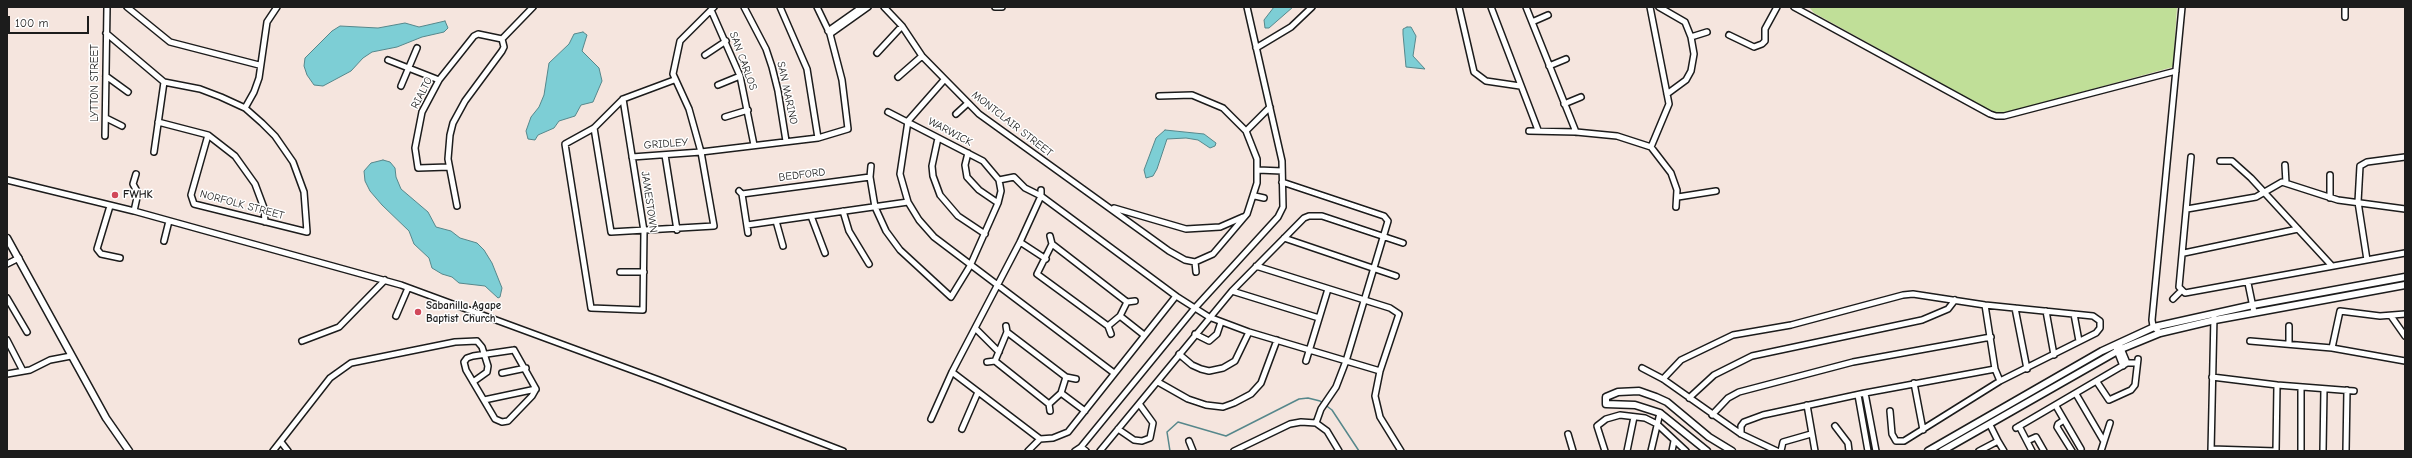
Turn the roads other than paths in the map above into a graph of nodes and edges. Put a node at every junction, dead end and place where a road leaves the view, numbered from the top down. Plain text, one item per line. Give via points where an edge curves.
1 (106, 7) edge
2 (127, 7) edge
3 (277, 7) edge
4 (533, 7) edge
5 (744, 7) edge
6 (780, 7) edge
7 (817, 7) edge
8 (862, 7) edge
9 (868, 7) edge
10 (884, 7) edge
11 (995, 7) edge
12 (1002, 7) edge
13 (1248, 7) edge
14 (1312, 7) edge
15 (1459, 7) edge
16 (1491, 7) edge
17 (1526, 7) edge
18 (1650, 7) edge
19 (1659, 7) edge
20 (1777, 7) edge
21 (1794, 7) edge
22 (2182, 7) edge
23 (2345, 7) edge
24 (712, 8) edge
25 (1548, 15) dead end
26 (2345, 17) dead end
27 (1532, 22) junction
28 (902, 26) junction
29 (829, 32) junction
30 (1707, 32) dead end
31 (106, 33) junction
32 (1729, 35) dead end
33 (1691, 37) junction
34 (502, 39) junction
35 (726, 41) junction
36 (417, 48) dead end
37 (1256, 48) junction
38 (877, 53) dead end
39 (705, 55) dead end
40 (922, 56) junction
41 (1566, 59) dead end
42 (388, 60) dead end
43 (259, 65) junction
44 (1549, 66) junction
45 (409, 67) junction
46 (2176, 71) junction
47 (106, 76) junction
48 (740, 76) junction
49 (898, 77) dead end
50 (439, 80) junction
51 (674, 80) junction
52 (944, 80) junction
53 (164, 82) junction
54 (401, 86) dead end
55 (718, 86) dead end
56 (1520, 86) junction
57 (128, 92) dead end
58 (1667, 94) junction
59 (1160, 96) dead end
60 (1581, 97) dead end
61 (622, 99) junction
62 (968, 104) junction
63 (1564, 104) junction
64 (1270, 107) junction
65 (245, 108) junction
66 (748, 110) junction
67 (888, 112) dead end
68 (956, 114) dead end
69 (725, 117) dead end
70 (106, 118) junction
71 (908, 121) junction
72 (158, 122) junction
73 (122, 126) dead end
74 (594, 128) junction
75 (1538, 130) junction
76 (1246, 131) junction
77 (1529, 131) dead end
78 (1576, 132) junction
79 (208, 135) junction
80 (105, 136) dead end
81 (818, 138) junction
82 (938, 138) junction
83 (786, 141) junction
84 (754, 145) junction
85 (1651, 147) junction
86 (154, 152) dead end
87 (701, 152) junction
88 (968, 153) junction
89 (665, 155) junction
90 (632, 157) junction
91 (2405, 157) edge
92 (2191, 158) dead end
93 (2220, 161) dead end
94 (2285, 165) dead end
95 (871, 166) dead end
96 (449, 167) junction
97 (1258, 170) junction
98 (1282, 171) junction
99 (136, 174) dead end
100 (2330, 175) dead end
101 (870, 177) junction
102 (998, 179) junction
103 (7, 180) edge
104 (1282, 182) junction
105 (2286, 183) junction
106 (1041, 190) dead end
107 (1716, 191) dead end
108 (2265, 192) junction
109 (1041, 196) junction
110 (1255, 196) junction
111 (1678, 197) junction
112 (1264, 198) dead end
113 (2330, 198) junction
114 (908, 202) junction
115 (2358, 202) junction
116 (998, 203) junction
117 (110, 206) junction
118 (457, 206) dead end
119 (1110, 206) junction
120 (875, 207) junction
121 (1676, 207) dead end
122 (2187, 209) junction
123 (2405, 209) edge
124 (134, 211) junction
125 (843, 211) junction
126 (1247, 214) junction
127 (811, 216) junction
128 (169, 221) junction
129 (776, 221) junction
130 (265, 222) junction
131 (747, 225) junction
132 (2298, 229) junction
133 (677, 230) junction
134 (644, 231) junction
135 (748, 233) dead end
136 (985, 234) junction
137 (1050, 236) dead end
138 (1382, 236) junction
139 (7, 238) edge
140 (1284, 238) junction
141 (164, 241) dead end
142 (1020, 242) junction
143 (1403, 243) dead end
144 (1052, 244) junction
145 (783, 246) dead end
146 (2184, 253) junction
147 (2405, 253) edge
148 (825, 254) dead end
149 (19, 258) junction
150 (120, 258) dead end
151 (1046, 259) junction
152 (2367, 260) junction
153 (1195, 262) junction
154 (7, 264) edge
155 (869, 264) dead end
156 (970, 266) junction
157 (1256, 266) junction
158 (2332, 266) junction
159 (1372, 269) junction
160 (620, 272) dead end
161 (644, 272) junction
162 (1196, 272) dead end
163 (1396, 276) dead end
164 (2405, 277) edge
165 (385, 280) junction
166 (2248, 283) junction
167 (2405, 285) edge
168 (997, 286) junction
169 (408, 288) junction
170 (1328, 289) junction
171 (1232, 291) junction
172 (2181, 291) junction
173 (1176, 296) junction
174 (7, 298) edge
175 (1363, 299) junction
176 (2173, 299) dead end
177 (1955, 300) junction
178 (1135, 301) dead end
179 (1127, 302) junction
180 (1985, 305) junction
181 (2253, 305) junction
182 (2015, 308) junction
183 (1194, 309) junction
184 (2046, 311) junction
185 (2254, 312) junction
186 (2074, 314) junction
187 (2405, 314) edge
188 (396, 316) dead end
189 (1120, 316) junction
190 (2391, 316) junction
191 (1209, 317) junction
192 (2214, 317) junction
193 (1319, 318) junction
194 (1222, 322) junction
195 (1006, 326) dead end
196 (1108, 326) junction
197 (2289, 326) dead end
198 (2154, 327) junction
199 (976, 329) junction
200 (27, 332) dead end
201 (1007, 332) junction
202 (1249, 332) junction
203 (2160, 333) junction
204 (1111, 334) dead end
205 (1196, 334) junction
206 (1144, 335) junction
207 (2405, 336) edge
208 (1991, 337) junction
209 (7, 340) edge
210 (1277, 340) junction
211 (302, 341) dead end
212 (2079, 341) junction
213 (2250, 341) dead end
214 (2289, 344) junction
215 (2118, 347) junction
216 (2332, 348) junction
217 (1309, 349) junction
218 (10, 351) edge
219 (999, 352) junction
220 (1179, 354) junction
221 (485, 355) junction
222 (2054, 355) junction
223 (71, 356) junction
224 (1346, 360) junction
225 (994, 361) junction
226 (1306, 361) dead end
227 (2405, 361) edge
228 (987, 362) dead end
229 (2125, 365) junction
230 (526, 368) junction
231 (1642, 368) dead end
232 (1995, 369) junction
233 (2027, 369) junction
234 (24, 371) junction
235 (1380, 371) junction
236 (952, 372) junction
237 (502, 373) dead end
238 (1114, 373) junction
239 (7, 374) edge
240 (1066, 377) junction
241 (2212, 377) junction
242 (1076, 379) dead end
243 (1663, 380) junction
244 (2000, 381) junction
245 (473, 382) junction
246 (1158, 382) junction
247 (2097, 382) junction
248 (1914, 383) junction
249 (2277, 385) junction
250 (2302, 387) junction
251 (2324, 388) junction
252 (536, 389) junction
253 (2347, 390) junction
254 (2354, 391) dead end
255 (978, 392) junction
256 (1061, 393) junction
257 (1865, 393) junction
258 (2076, 394) junction
259 (1858, 395) junction
260 (1690, 398) junction
261 (484, 400) junction
262 (1049, 404) junction
263 (1140, 405) junction
264 (1807, 405) junction
265 (2056, 406) junction
266 (1050, 411) dead end
267 (1085, 411) junction
268 (1890, 411) dead end
269 (1657, 412) junction
270 (1712, 415) junction
271 (1634, 417) junction
272 (931, 418) dead end
273 (2064, 420) junction
274 (1651, 422) junction
275 (1316, 423) junction
276 (2110, 423) dead end
277 (1657, 424) junction
278 (1990, 425) junction
279 (1835, 426) dead end
280 (962, 429) dead end
281 (1118, 429) junction
282 (1923, 430) junction
283 (1568, 434) dead end
284 (1741, 434) junction
285 (1811, 434) junction
286 (1040, 439) junction
287 (2103, 440) junction
288 (1189, 441) dead end
289 (1674, 441) junction
290 (1998, 441) junction
291 (2027, 441) junction
292 (281, 442) junction
293 (1081, 447) junction
294 (2081, 449) edge
295 (1030, 450) edge
296 (2211, 450) edge
297 (2234, 450) edge
298 (129, 451) edge
299 (273, 451) edge
300 (288, 451) edge
301 (843, 451) edge
302 (1075, 451) edge
303 (1086, 451) edge
304 (1100, 451) edge
305 (1193, 451) edge
306 (1234, 451) edge
307 (1339, 451) edge
308 (1401, 451) edge
309 (1572, 451) edge
310 (1605, 451) edge
311 (1627, 451) edge
312 (1651, 451) edge
313 (1672, 451) edge
314 (1686, 451) edge
315 (1707, 451) edge
316 (1732, 451) edge
317 (1777, 451) edge
318 (1781, 451) edge
319 (1815, 451) edge
320 (1849, 451) edge
321 (1868, 451) edge
322 (1876, 451) edge
323 (1928, 451) edge
324 (1942, 451) edge
325 (1979, 451) edge
326 (2004, 451) edge
327 (2032, 451) edge
328 (2044, 451) edge
329 (2072, 451) edge
330 (2101, 451) edge
331 (2254, 451) edge
332 (2276, 451) edge
333 (2301, 451) edge
334 (2323, 451) edge
335 (2346, 451) edge

1 - 31 street, LYTTON STREET
2 - 43 street via 170,42
3 - 43 street via 267,22
4 - 34 street
5 - 83 street, SAN MARINO via 766,49 772,67
6 - 81 street via 807,69
7 - 29 street
8 - 29 street
9 - 29 street
10 - 28 street, MONTCLAIR STREET
11 - 12 street
13 - 37 street
14 - 37 street via 1291,27
15 - 56 street via 1474,72 1486,81
16 - 56 street
17 - 27 street
18 - 58 street
19 - 33 street via 1685,22
20 - 32 street via 1765,29 1765,41 1762,44 1754,47
21 - 46 street via 1996,116
22 - 46 street
23 - 26 street
24 - 35 street, SAN CARLOS
24 - 51 street via 680,41
25 - 27 street
27 - 44 street
28 - 38 street
28 - 40 street, MONTCLAIR STREET
29 - 81 street, GRIDLEY via 842,80 848,129
30 - 33 street
31 - 47 street, LYTTON STREET
31 - 53 street
33 - 58 street via 1694,54 1691,70 1686,80
34 - 50 street, RIALTO via 478,34 474,36
34 - 96 street via 502,51 465,101 453,123 449,140
35 - 39 street
35 - 48 street, SAN CARLOS
36 - 45 street
37 - 64 street
40 - 49 street
40 - 52 street, MONTCLAIR STREET
41 - 44 street
42 - 45 street
43 - 65 street via 259,78
44 - 63 street
45 - 50 street
45 - 54 street
46 - 198 street via 2152,320
47 - 57 street
47 - 70 street, LYTTON STREET
48 - 55 street
48 - 66 street, SAN CARLOS
50 - 96 street, RIALTO via 422,112 416,135 416,163 422,170
51 - 61 street
51 - 87 street via 688,109
52 - 62 street, MONTCLAIR STREET
52 - 71 street
53 - 65 street via 200,89
53 - 72 street
56 - 75 street
58 - 85 street via 1669,104
59 - 76 street via 1181,94 1208,100 1232,114
60 - 63 street
61 - 74 street
61 - 90 street, JAMESTOWN
62 - 68 street
62 - 119 street, MONTCLAIR STREET via 1031,153
63 - 78 street
64 - 76 street
64 - 98 street
65 - 130 street, NORFOLK STREET via 275,136 293,162 304,192 306,232
66 - 69 street
66 - 84 street, SAN CARLOS
67 - 71 street, WARWICK
70 - 73 street
70 - 80 street, LYTTON STREET
71 - 82 street, WARWICK
71 - 114 street via 900,174
72 - 79 street
72 - 86 street
74 - 134 street via 611,232
74 - 161 street, JAMESTOWN via 565,144 591,308 643,310
75 - 77 street
75 - 78 street
76 - 97 street via 1254,150
78 - 85 street via 1617,136
79 - 130 street via 234,156 244,168 259,195 264,208
79 - 130 street, NORFOLK STREET via 192,200 194,204
81 - 83 street, GRIDLEY
82 - 88 street, WARWICK
82 - 136 street via 932,166 940,195 958,216
83 - 84 street, GRIDLEY
84 - 87 street, GRIDLEY
85 - 111 street via 1667,165
87 - 89 street, GRIDLEY
87 - 133 street via 714,226
88 - 102 street, WARWICK via 983,161
88 - 116 street via 967,177 979,190
89 - 90 street, GRIDLEY
89 - 133 street
90 - 134 street, JAMESTOWN
91 - 115 street via 2363,163 2359,170
92 - 122 street
93 - 108 street via 2232,161 2237,164
94 - 105 street
95 - 101 street
96 - 118 street
97 - 98 street
97 - 110 street
98 - 104 street
99 - 124 street via 133,184 138,193
100 - 113 street
101 - 120 street
101 - 131 street, BEDFORD via 740,192
102 - 109 street via 1014,177 1025,188
102 - 116 street via 1001,191
103 - 117 street
104 - 138 street via 1384,216 1388,221
104 - 183 street via 1283,207 1278,217
105 - 108 street via 2277,184
105 - 113 street
106 - 109 street
107 - 111 street
108 - 122 street via 2256,197
108 - 132 street
109 - 142 street
109 - 173 street
110 - 112 street
110 - 126 street
111 - 121 street
113 - 115 street
114 - 120 street
114 - 156 street via 934,237
115 - 123 street
115 - 152 street
116 - 136 street
117 - 124 street
117 - 150 street via 97,250 101,254
119 - 126 street, MONTCLAIR STREET via 1186,229 1228,225
119 - 153 street, MONTCLAIR STREET via 1173,254
120 - 125 street
120 - 156 street via 886,231 900,250 947,295 951,297
122 - 146 street
124 - 128 street
125 - 127 street
125 - 155 street via 849,231
126 - 153 street via 1214,254
127 - 129 street
127 - 148 street
128 - 141 street
128 - 165 street
129 - 131 street
129 - 145 street
131 - 135 street
132 - 146 street
132 - 158 street
133 - 134 street
134 - 161 street, JAMESTOWN
136 - 156 street
137 - 144 street
138 - 140 street via 1322,216 1309,216 1299,221
138 - 143 street
138 - 159 street
139 - 149 street
140 - 157 street
140 - 159 street
142 - 151 street
142 - 168 street
144 - 151 street
144 - 179 street
146 - 172 street via 2179,287
147 - 152 street
149 - 154 street
149 - 223 street
151 - 196 street via 1034,274
152 - 158 street
153 - 162 street
156 - 168 street
157 - 170 street
157 - 171 street
158 - 166 street
159 - 163 street
159 - 175 street
160 - 161 street
164 - 181 street
165 - 169 street
165 - 211 street via 339,327
166 - 172 street via 2185,293
166 - 181 street
167 - 185 street
168 - 199 street
168 - 238 street
169 - 188 street
169 - 301 street
170 - 175 street
170 - 193 street
171 - 191 street
171 - 193 street
172 - 176 street
173 - 183 street
173 - 206 street
174 - 200 street
175 - 224 street
175 - 235 street via 1390,308 1399,314
177 - 180 street
177 - 243 street via 1903,295 1791,325 1733,335 1682,360
177 - 260 street via 1948,309 1922,320 1752,356 1714,375
178 - 179 street
179 - 189 street
180 - 182 street
180 - 208 street
181 - 185 street
181 - 192 street
182 - 184 street
182 - 233 street
183 - 191 street
183 - 293 street
184 - 186 street
184 - 222 street
185 - 192 street
186 - 212 street
186 - 212 street via 2096,317 2100,321 2100,328 2096,333
187 - 190 street
189 - 196 street
189 - 206 street
190 - 207 street
190 - 216 street via 2340,311
191 - 194 street
191 - 205 street
192 - 198 street
192 - 203 street
192 - 241 street
193 - 217 street
194 - 202 street
194 - 205 street via 1217,334 1209,341
195 - 201 street
196 - 204 street
197 - 214 street
198 - 203 street
198 - 215 street
199 - 219 street
199 - 236 street
201 - 219 street
201 - 240 street
202 - 210 street
202 - 220 street via 1234,361 1223,368 1209,371 1201,369
203 - 215 street
205 - 220 street
206 - 238 street
208 - 232 street
208 - 270 street via 1853,362 1739,392 1728,398
209 - 218 street
210 - 217 street
210 - 246 street via 1261,383 1251,394 1223,407 1188,400
212 - 222 street
213 - 214 street
214 - 216 street
215 - 229 street
215 - 278 street
215 - 323 street
216 - 227 street
217 - 224 street
217 - 226 street
218 - 234 street
219 - 225 street
220 - 246 street
221 - 230 street via 514,350
221 - 245 street via 487,372
221 - 245 street via 467,358 464,362
221 - 292 street via 477,341 455,342 351,362 330,378
222 - 233 street
223 - 234 street via 50,360 42,366
223 - 298 street via 106,418
224 - 235 street
224 - 275 street via 1336,387 1321,409
225 - 228 street
225 - 262 street
229 - 247 street
229 - 247 street via 2138,361 2134,388 2112,401 2106,398
230 - 237 street
230 - 252 street
231 - 243 street
232 - 244 street
232 - 248 street
233 - 244 street
234 - 239 street
235 - 308 street via 1375,404
236 - 255 street
236 - 272 street
238 - 267 street
240 - 242 street
240 - 256 street
241 - 249 street
241 - 296 street
243 - 260 street
244 - 282 street
245 - 261 street
246 - 263 street
247 - 258 street
248 - 257 street
248 - 282 street
249 - 250 street
249 - 332 street
250 - 251 street
250 - 333 street
251 - 253 street
251 - 334 street
252 - 261 street
252 - 261 street via 508,421 495,419
253 - 254 street
253 - 335 street
255 - 280 street
255 - 286 street
256 - 262 street
256 - 267 street
257 - 259 street
257 - 322 street
258 - 265 street
258 - 287 street
259 - 264 street
259 - 321 street
260 - 270 street
262 - 266 street
263 - 281 street
263 - 281 street via 1153,423 1150,438 1134,440
264 - 284 street via 1744,422
264 - 285 street
265 - 273 street
265 - 291 street via 2018,427
267 - 286 street via 1063,435
268 - 282 street via 1892,434 1896,440 1904,441
269 - 274 street
269 - 277 street
269 - 315 street
269 - 316 street via 1635,405 1606,404 1606,397 1618,392 1638,391 1656,397 1667,402 1709,437
270 - 284 street
271 - 274 street
271 - 310 street via 1615,416 1599,423
271 - 311 street
273 - 294 street
273 - 329 street via 2057,428
274 - 277 street
275 - 306 street via 1290,424
275 - 307 street via 1326,431
276 - 287 street
277 - 289 street
277 - 312 street
278 - 290 street
278 - 324 street
279 - 320 street via 1848,443
281 - 304 street
283 - 309 street
284 - 317 street
285 - 318 street via 1783,442
285 - 319 street
286 - 295 street
287 - 330 street
288 - 305 street
289 - 313 street
289 - 314 street
290 - 325 street
290 - 326 street
291 - 327 street
291 - 328 street via 2036,436
292 - 299 street
292 - 300 street
293 - 302 street
293 - 303 street
296 - 297 street
297 - 331 street
331 - 332 street

